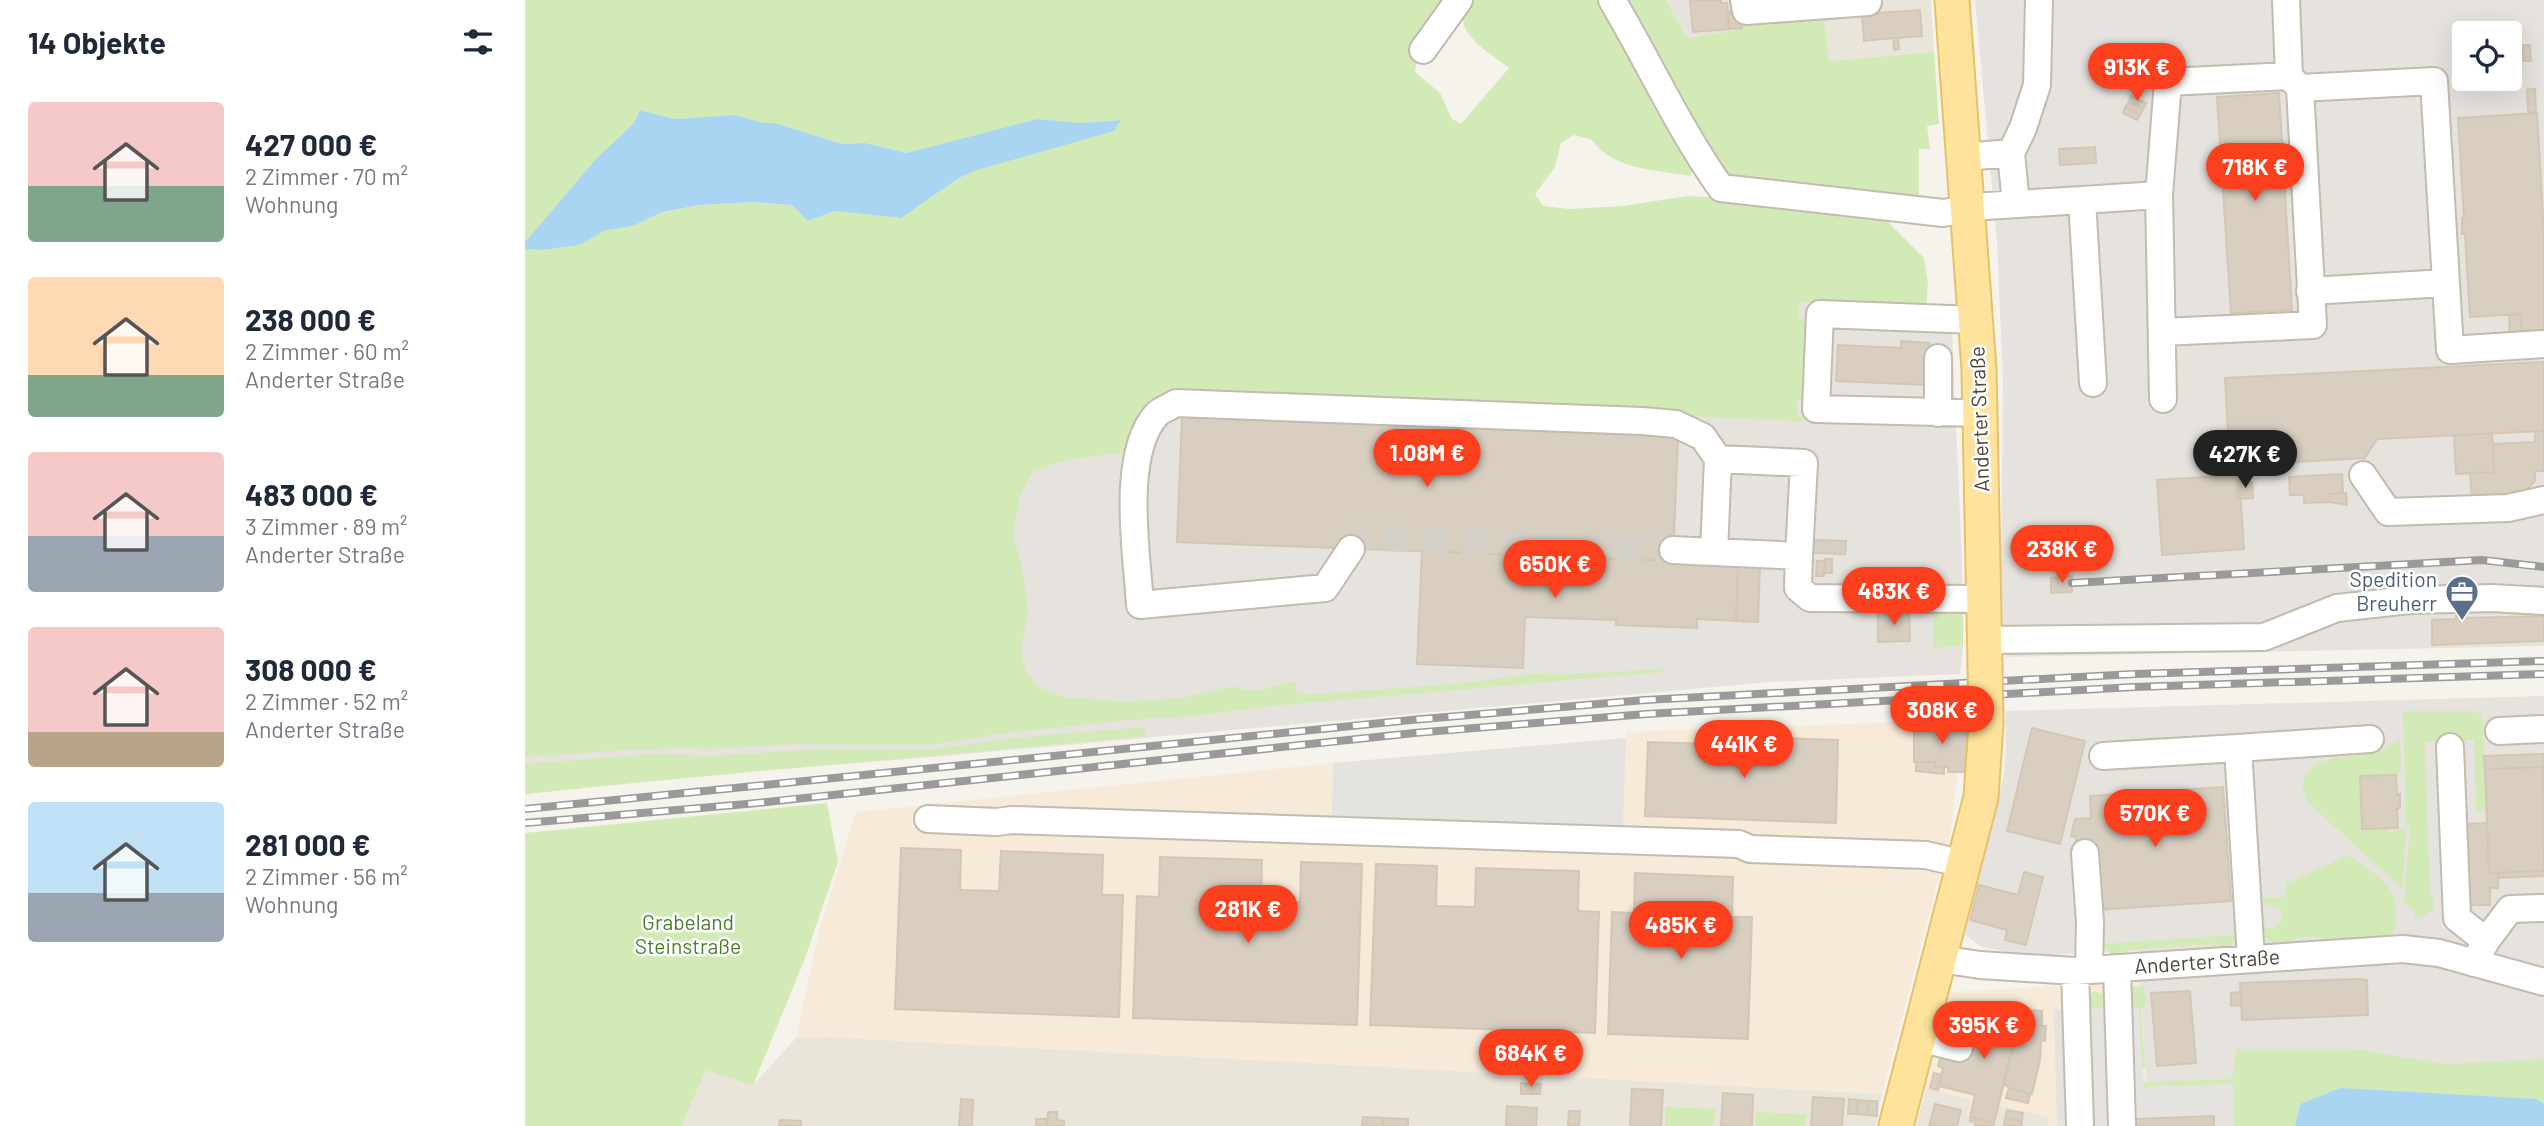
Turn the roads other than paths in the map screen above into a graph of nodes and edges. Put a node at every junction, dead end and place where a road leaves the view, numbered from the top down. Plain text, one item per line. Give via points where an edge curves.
1 (1459, 0) edge
2 (1612, 0) edge
3 (1744, 0) edge
4 (1952, 0) edge
5 (2039, 0) edge
6 (2286, 0) edge
7 (1874, 1) edge
8 (1423, 50) dead end
9 (2295, 82) junction
10 (1988, 155) junction
11 (2158, 195) junction
12 (2082, 200) junction
13 (2016, 204) junction
14 (1968, 210) junction
15 (2446, 283) junction
16 (2311, 291) junction
17 (1976, 320) junction
18 (2162, 332) junction
19 (2544, 344) edge
20 (1938, 358) dead end
21 (2093, 383) dead end
22 (2163, 399) dead end
23 (1938, 413) junction
24 (1980, 413) junction
25 (1718, 459) junction
26 (2363, 475) dead end
27 (2544, 500) edge
28 (1351, 548) tunnel mouth
29 (1673, 550) tunnel mouth
30 (1714, 552) junction
31 (1799, 556) junction
32 (1985, 599) junction
33 (2544, 601) edge
34 (1985, 652) junction
35 (2544, 729) edge
36 (2499, 730) dead end
37 (2369, 739) dead end
38 (2449, 747) dead end
39 (2238, 748) junction
40 (2103, 756) dead end
41 (928, 820) dead end
42 (2085, 853) dead end
43 (1964, 864) junction
44 (2544, 908) edge
45 (2480, 952) junction
46 (1940, 959) junction
47 (2251, 959) junction
48 (2117, 968) junction
49 (2082, 971) junction
50 (2544, 982) edge
51 (1965, 1025) dead end
52 (1919, 1038) junction
53 (1896, 1126) edge
54 (2080, 1126) edge
55 (2122, 1126) edge

1 - 8 street
2 - 14 street via 1696,153 1721,188 1943,213
3 - 7 street via 1746,11
4 - 10 main road, Anderter Straße
5 - 10 street via 2036,85 2022,128
6 - 9 street
9 - 11 street via 2168,82
9 - 15 street via 2434,81
9 - 16 street
10 - 13 street
10 - 14 main road, Anderter Straße
11 - 12 street
11 - 18 street
12 - 13 street
12 - 21 street
13 - 14 street
14 - 17 main road, Anderter Straße
15 - 16 street
15 - 19 street via 2450,349
16 - 18 street via 2313,325
17 - 23 street via 1820,314 1816,409
17 - 24 main road, Anderter Straße
18 - 22 street
20 - 23 street
23 - 24 street
24 - 32 main road, Anderter Straße
25 - 28 street via 1703,437 1676,424 1642,421 1176,403 1158,414 1137,458 1133,488 1140,605 1325,589
25 - 30 street
25 - 31 street via 1804,463
26 - 27 street via 2388,512 2508,508
29 - 30 street
30 - 31 street
31 - 32 street via 1798,588 1810,598
32 - 34 main road, Anderter Straße
33 - 34 street via 2410,600 2337,608 2264,637
34 - 43 main road, Anderter Straße, bridge via 1985,765
35 - 36 street
37 - 39 street
38 - 45 street via 2456,918
39 - 40 street
39 - 47 street
41 - 43 street via 1739,844 1750,849 1926,855
42 - 49 street via 2090,922
43 - 46 main road, Anderter Straße
44 - 45 street via 2510,909
45 - 47 street, Anderter Straße via 2403,948
45 - 50 street, Anderter Straße
46 - 49 street, Anderter Straße
46 - 52 main road, Anderter Straße
47 - 48 street, Anderter Straße
48 - 49 street, Anderter Straße
48 - 55 street
49 - 54 street
51 - 52 street via 1959,1048
52 - 53 main road, Anderter Straße

